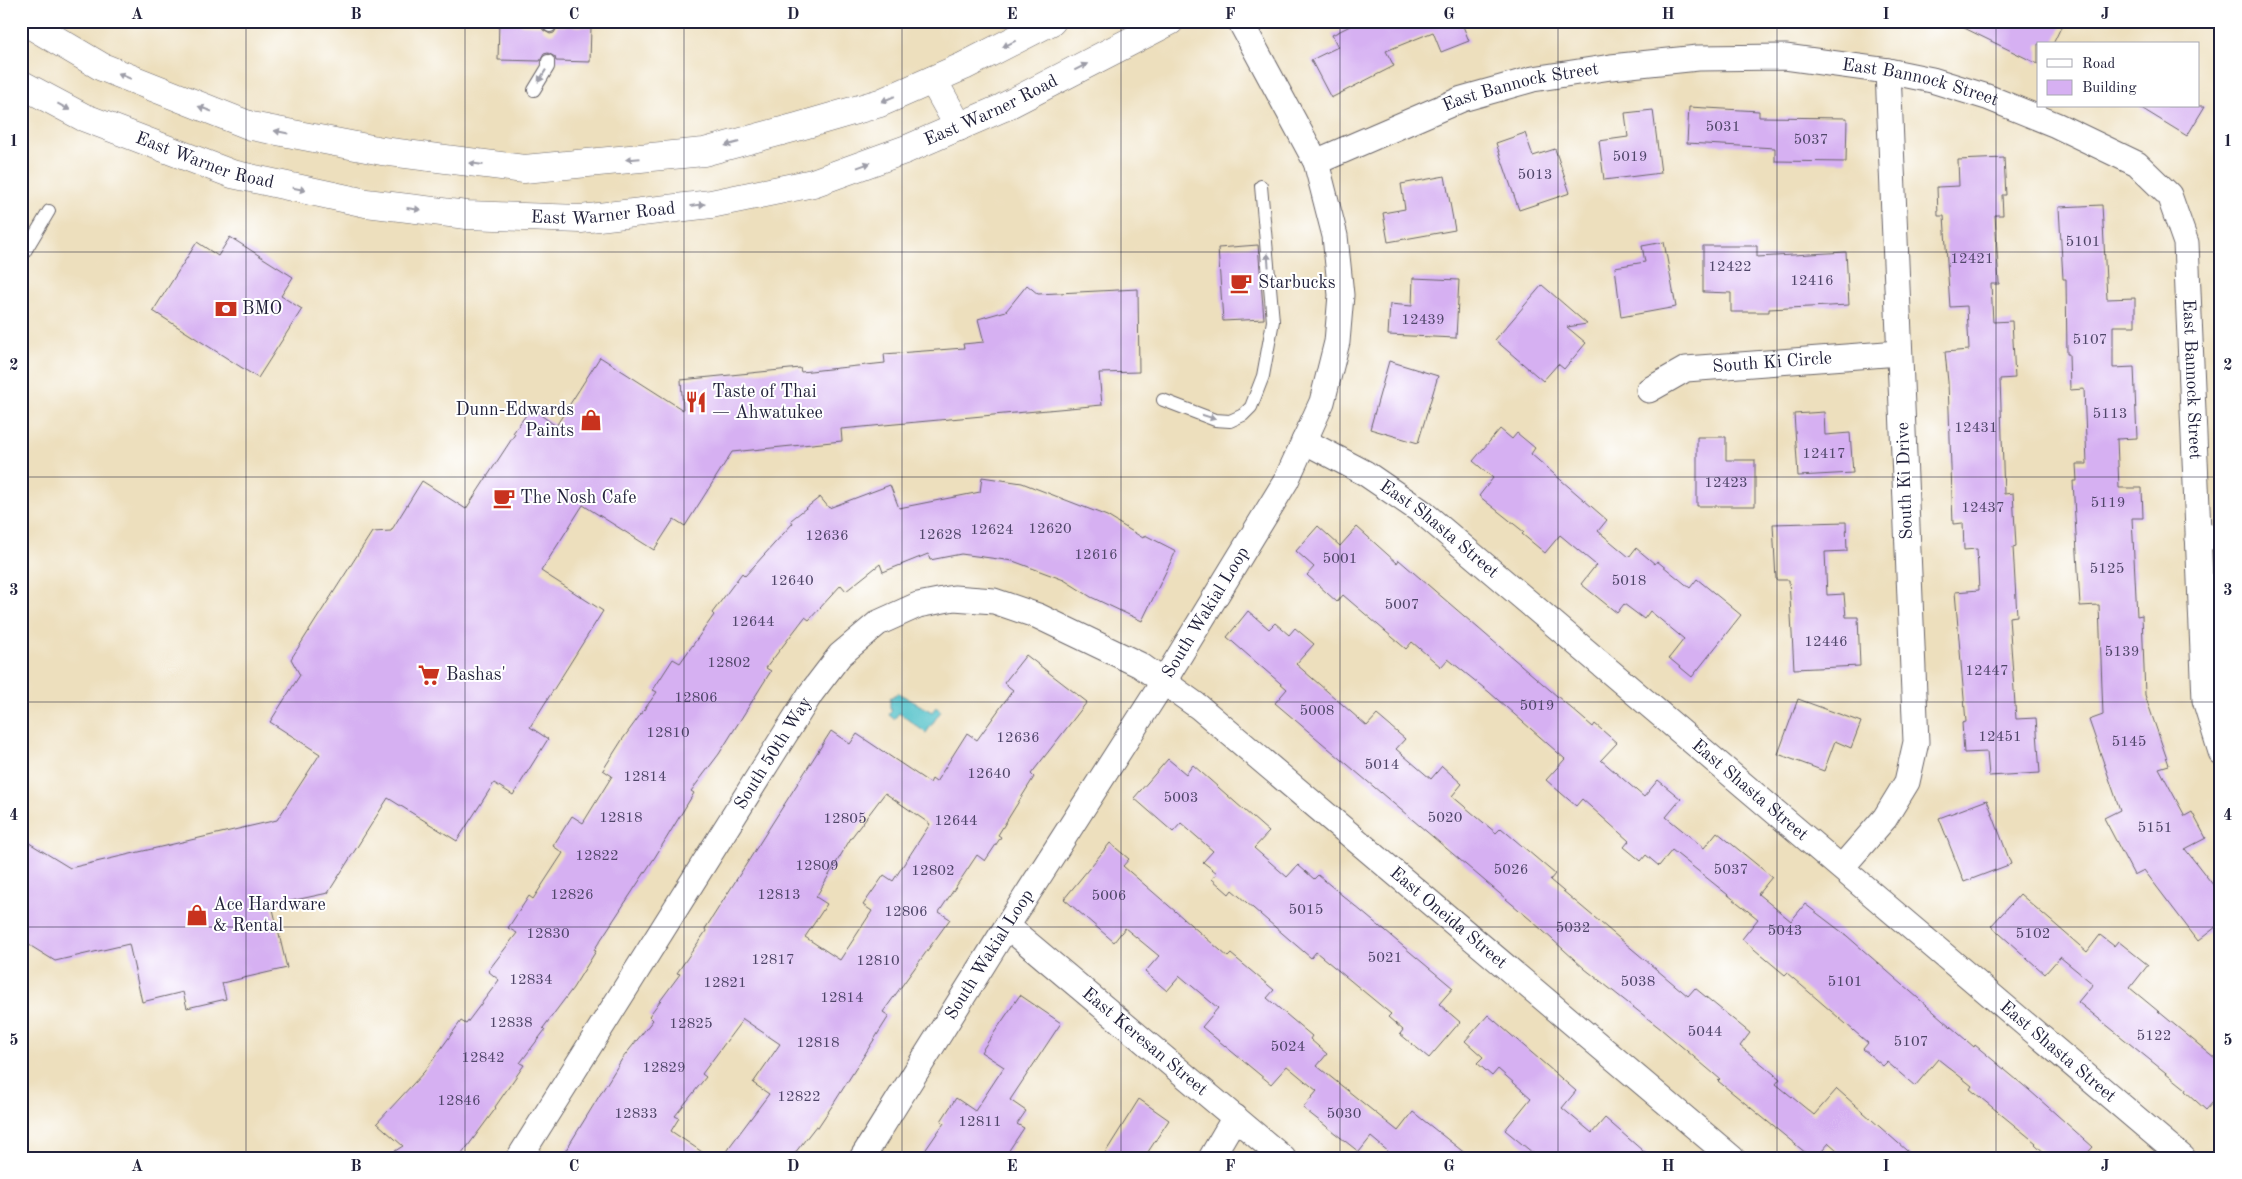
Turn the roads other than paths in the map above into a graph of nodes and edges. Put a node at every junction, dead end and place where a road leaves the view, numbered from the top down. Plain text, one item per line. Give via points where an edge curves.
1 (24, 21) edge
2 (1052, 21) edge
3 (1170, 21) edge
4 (1240, 21) edge
5 (548, 61) dead end
6 (1888, 71) junction
7 (933, 80) junction
8 (21, 84) edge
9 (534, 90) dead end
10 (959, 127) junction
11 (1316, 162) junction
12 (1261, 186) dead end
13 (50, 211) dead end
14 (21, 258) edge
15 (1899, 353) junction
16 (1650, 390) dead end
17 (1163, 400) dead end
18 (1304, 441) junction
19 (2209, 537) edge
20 (1164, 681) junction
21 (2221, 752) edge
22 (1842, 866) junction
23 (1007, 926) junction
24 (1235, 1118) junction
25 (519, 1158) edge
26 (862, 1158) edge
27 (1211, 1158) edge
28 (1283, 1158) edge
29 (1732, 1158) edge
30 (2183, 1158) edge

7 -> 1 main road via 880,103 704,152 524,169 382,151 251,126 102,67
2 -> 7 main road
10 -> 3 main road, East Warner Road
4 - 11 street, South Wakial Loop
5 -> 9 lane via 548,67
6 - 11 street, East Bannock Street via 1785,57 1698,58 1562,74 1462,99
6 - 15 street, South Ki Drive
6 - 19 street, East Bannock Street via 1987,97 2056,125 2137,164 2169,195 2186,243
7 - 10 main road
8 -> 10 main road, East Warner Road via 83,117 232,174 366,203 467,215 581,219 711,204 813,183
11 - 18 street, South Wakial Loop via 1335,236 1341,295 1337,342 1322,402
17 -> 12 lane via 1215,420 1230,421 1243,416 1250,407 1262,376 1273,321
13 - 14 lane
15 - 16 street, South Ki Circle via 1686,369
15 - 22 street, South Ki Drive via 1916,742 1907,782 1885,818
18 - 20 street, South Wakial Loop via 1286,481
18 - 22 street, East Shasta Street via 1366,473 1422,512
19 - 21 street, East Bannock Street via 2205,700
20 - 23 street, South Wakial Loop
20 - 25 street, South 50th Way via 1140,665 1038,616 994,601 954,598 918,604 878,623 840,654 811,693
20 - 29 street, East Oneida Street via 1199,707
22 - 30 street, East Shasta Street
23 - 24 street, East Keresan Street
23 - 26 street, South Wakial Loop
24 - 27 street
24 - 28 street, East Keresan Street

